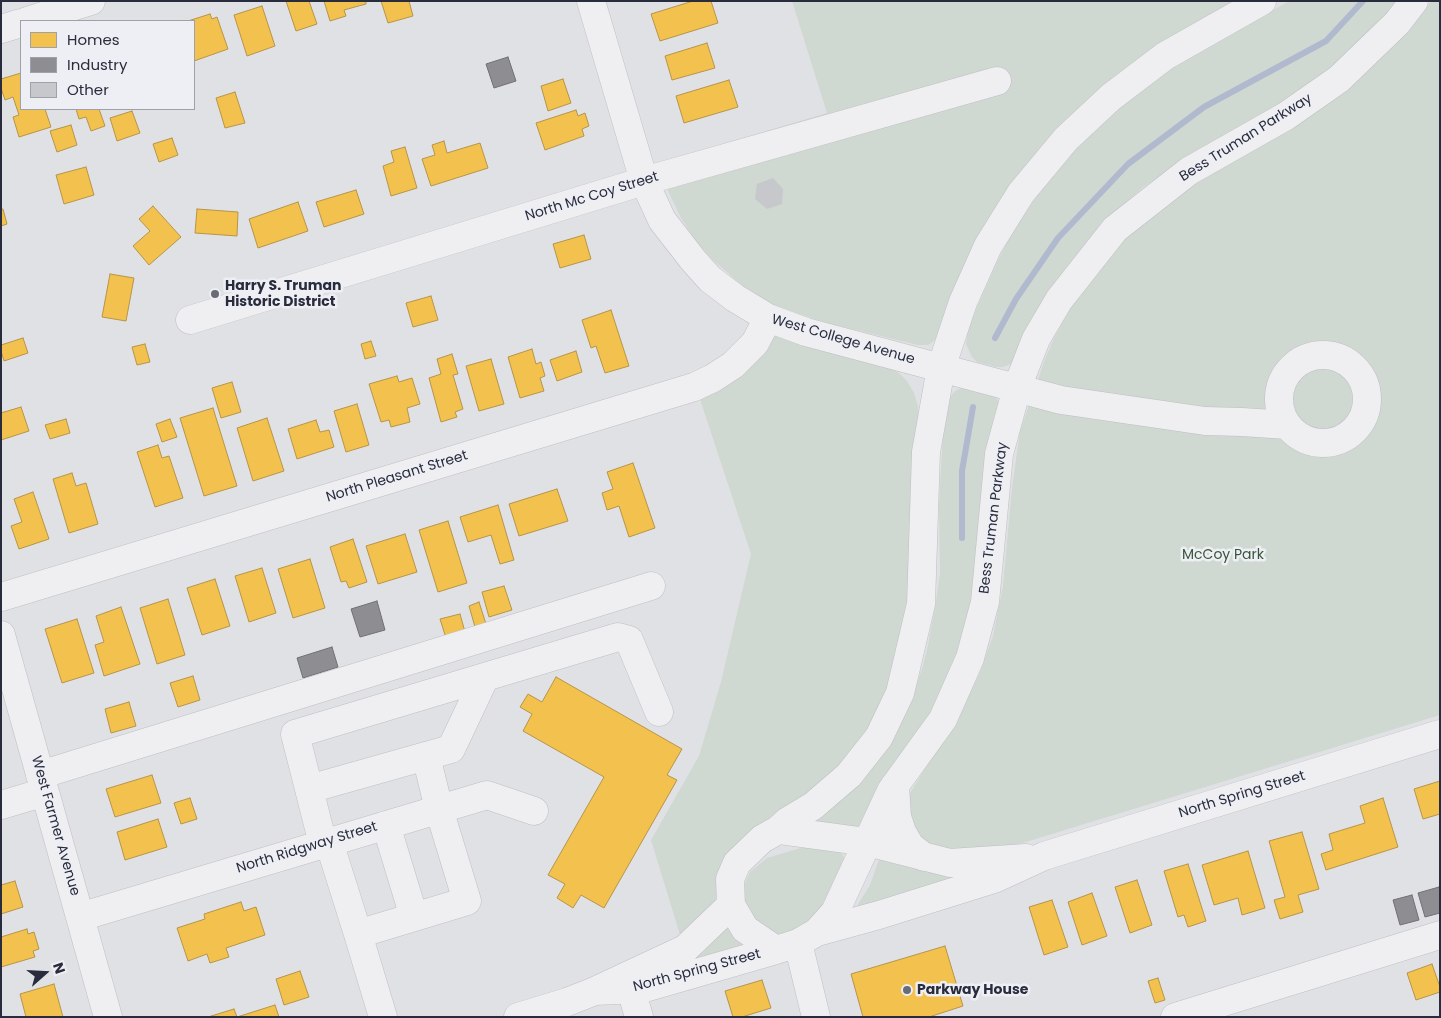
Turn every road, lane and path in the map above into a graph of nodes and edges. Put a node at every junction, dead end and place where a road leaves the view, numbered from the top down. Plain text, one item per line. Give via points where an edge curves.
1 (18, 1) edge
2 (92, 1) edge
3 (591, 1) edge
4 (1262, 1) edge
5 (1414, 1) edge
6 (23, 20) edge
7 (30, 20) edge
8 (20, 23) edge
9 (1, 29) edge
10 (997, 81) dead end
11 (644, 181) junction
12 (768, 318) junction
13 (190, 320) dead end
14 (941, 368) junction
15 (1017, 388) junction
16 (1287, 425) dead end
17 (650, 586) dead end
18 (1, 597) edge
19 (1, 636) edge
20 (485, 677) junction
21 (659, 712) dead end
22 (1440, 734) edge
23 (426, 756) junction
24 (43, 784) junction
25 (895, 786) junction
26 (309, 789) junction
27 (1, 805) edge
28 (439, 809) junction
29 (534, 810) dead end
30 (386, 825) junction
31 (778, 830) junction
32 (867, 842) junction
33 (326, 843) junction
34 (1044, 856) junction
35 (924, 857) junction
36 (731, 905) junction
37 (80, 917) junction
38 (414, 917) junction
39 (358, 934) junction
40 (1440, 935) edge
41 (797, 942) junction
42 (631, 989) junction
43 (595, 991) junction
44 (108, 1017) edge
45 (383, 1017) edge
46 (518, 1017) edge
47 (639, 1017) edge
48 (816, 1017) edge
49 (1175, 1017) edge

1 - 6 street
2 - 7 street
3 - 11 street, West College Avenue
4 - 14 street via 1165,56 1111,96 1066,139 1021,193 988,246 963,302
5 - 15 street, Bess Truman Parkway via 1397,23 1339,79 1286,116 1189,171 1114,229 1059,300 1036,340
8 - 9 street
10 - 11 street, North Mc Coy Street
11 - 12 street, West College Avenue via 662,220 710,279
11 - 13 street, North Mc Coy Street
12 - 14 street, West College Avenue via 806,332
12 - 18 street, North Pleasant Street via 755,343 733,365 694,387
14 - 15 street, West College Avenue
14 - 31 street via 926,452 922,604 900,693 879,737 849,775
15 - 16 street, West College Avenue via 1061,400 1206,421
15 - 25 street, Bess Truman Parkway via 999,454 985,602 970,658 943,719
17 - 24 street
19 - 24 street, West Farmer Avenue
20 - 21 street via 618,637 630,640
20 - 23 street via 451,749
20 - 26 street via 295,734
22 - 34 street, North Spring Street
23 - 26 street
23 - 28 street
24 - 27 street
24 - 37 street, West Farmer Avenue
25 - 32 street, Bess Truman Parkway
25 - 35 street via 897,817 902,832 910,846
26 - 33 street
28 - 29 street, North Ridgway Street via 487,795
28 - 30 street, North Ridgway Street
28 - 38 street via 467,901
30 - 33 street, North Ridgway Street
30 - 38 street
31 - 32 street, North Spring Street
31 - 36 street via 762,839 737,863 730,879
32 - 35 street, North Spring Street
32 - 41 street, Bess Truman Parkway via 835,912
33 - 37 street, North Ridgway Street
33 - 39 street
34 - 35 street, North Spring Street via 950,863
34 - 41 street, North Spring Street via 994,879
36 - 41 street via 746,929
36 - 43 street, North Spring Street via 685,949
37 - 44 street, West Farmer Avenue
38 - 39 street
39 - 45 street
40 - 49 street
41 - 42 street, North Spring Street via 641,989
41 - 48 street
42 - 43 street, North Spring Street
42 - 47 street
43 - 46 street, North Spring Street

